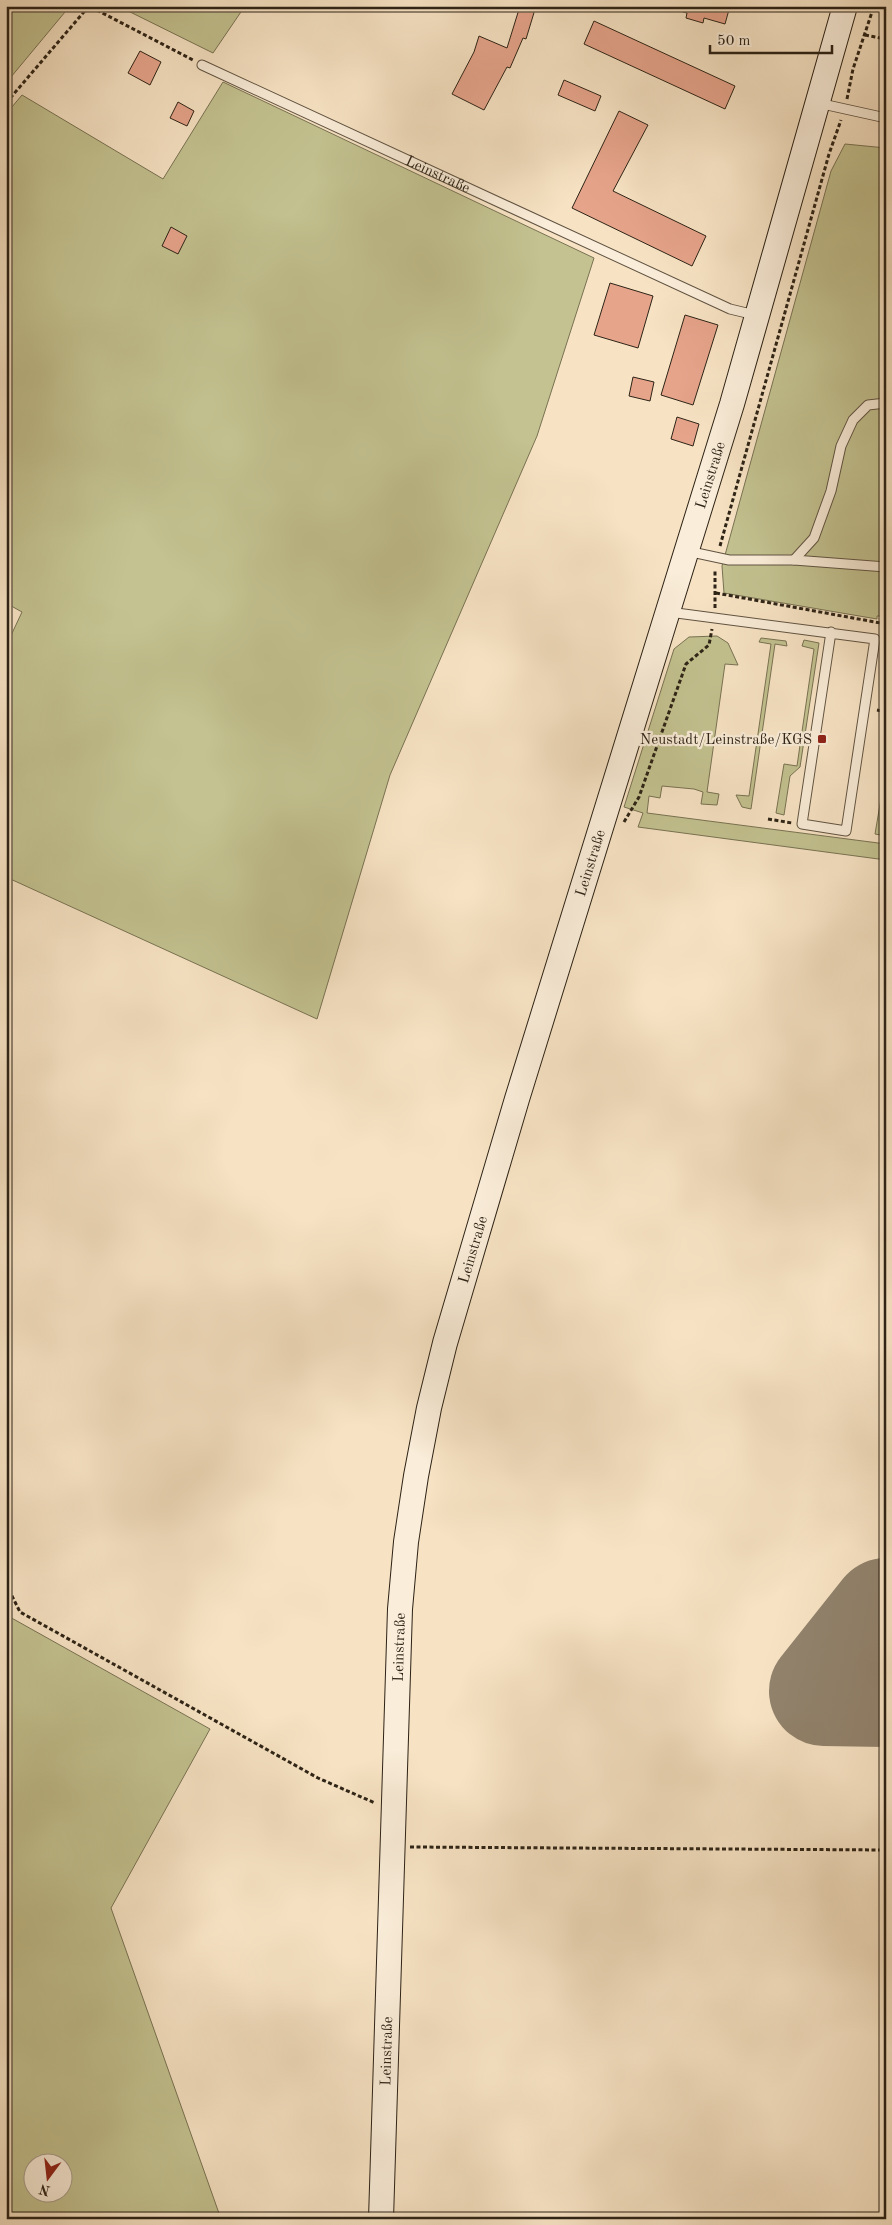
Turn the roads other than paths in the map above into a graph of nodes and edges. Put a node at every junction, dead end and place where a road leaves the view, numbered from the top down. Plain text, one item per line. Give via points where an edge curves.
1 (846, 6) edge
2 (202, 65) road end
3 (818, 102) junction
4 (886, 118) edge
5 (757, 316) junction
6 (886, 404) edge
7 (687, 551) junction
8 (794, 560) junction
9 (886, 567) edge
10 (668, 612) junction
11 (831, 632) junction
12 (380, 2219) edge

1 - 3 main road, Leinstraße
2 - 5 lane, Leinstraße via 730,308
3 - 4 lane
3 - 5 main road, Leinstraße
5 - 7 main road, Leinstraße
6 - 8 lane via 868,404 852,420 841,446 831,491 814,538
7 - 8 lane via 729,560
7 - 10 main road, Leinstraße
8 - 9 lane
10 - 11 lane
10 - 12 main road, Leinstraße via 517,1099 429,1408 406,1542 400,1610 393,1811 405,1846
11 - 11 lane via 802,824 846,831 875,638

